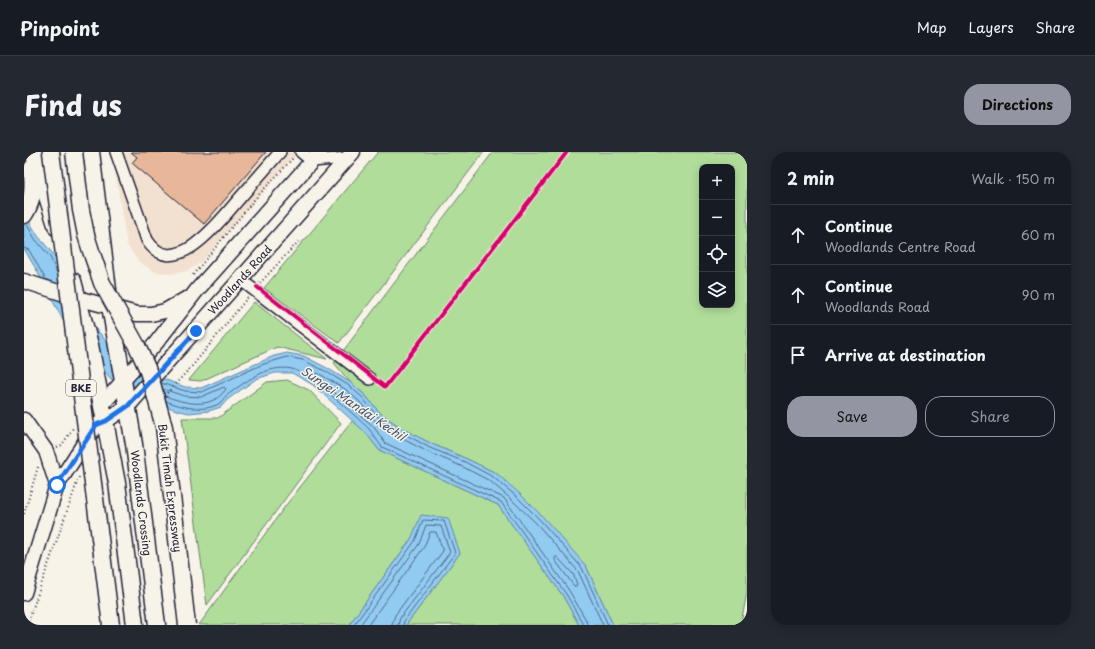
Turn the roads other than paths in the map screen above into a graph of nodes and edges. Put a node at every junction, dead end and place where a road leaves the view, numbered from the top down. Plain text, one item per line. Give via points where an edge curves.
1 (32, 152) edge
2 (51, 152) edge
3 (74, 152) edge
4 (91, 152) edge
5 (116, 152) edge
6 (280, 152) edge
7 (311, 155) edge
8 (350, 155) edge
9 (26, 212) edge
10 (241, 280) junction
11 (24, 281) edge
12 (197, 290) junction
13 (76, 293) junction
14 (110, 306) junction
15 (370, 379) dead end
16 (123, 381) junction
17 (101, 406) junction
18 (128, 406) junction
19 (24, 420) edge
20 (106, 421) junction
21 (57, 485) junction
22 (24, 593) edge
23 (111, 625) edge
24 (135, 625) edge
25 (157, 625) edge
26 (187, 625) edge

1 - 9 highway via 32,193
1 - 13 highway, Woodlands Crossing
2 - 23 highway, BKE, bridge
3 - 26 highway, Bukit Timah Expressway, bridge via 81,210 90,251 102,283 137,346 153,387 164,427
4 - 14 highway, Woodlands Crossing
5 - 6 lane via 147,240 159,253 168,254 191,247 210,233
7 - 8 lane
7 - 12 main road
8 - 10 main road, Woodlands Road
10 - 15 lane
10 - 18 main road, Woodlands Road
11 - 13 main road via 52,290
12 - 14 main road via 173,308 158,313 137,314
12 - 16 main road
13 - 14 main road
13 - 17 highway, Woodlands Crossing via 90,345
14 - 16 highway, Woodlands Crossing
16 - 17 main road
16 - 18 highway, Woodlands Crossing
17 - 20 highway, Woodlands Crossing
18 - 20 main road, Woodlands Road
18 - 25 highway, Woodlands Crossing
19 - 21 main road
20 - 21 main road, Woodlands Road via 96,425
20 - 24 highway, Woodlands Crossing via 117,483
21 - 22 main road, Woodlands Road

